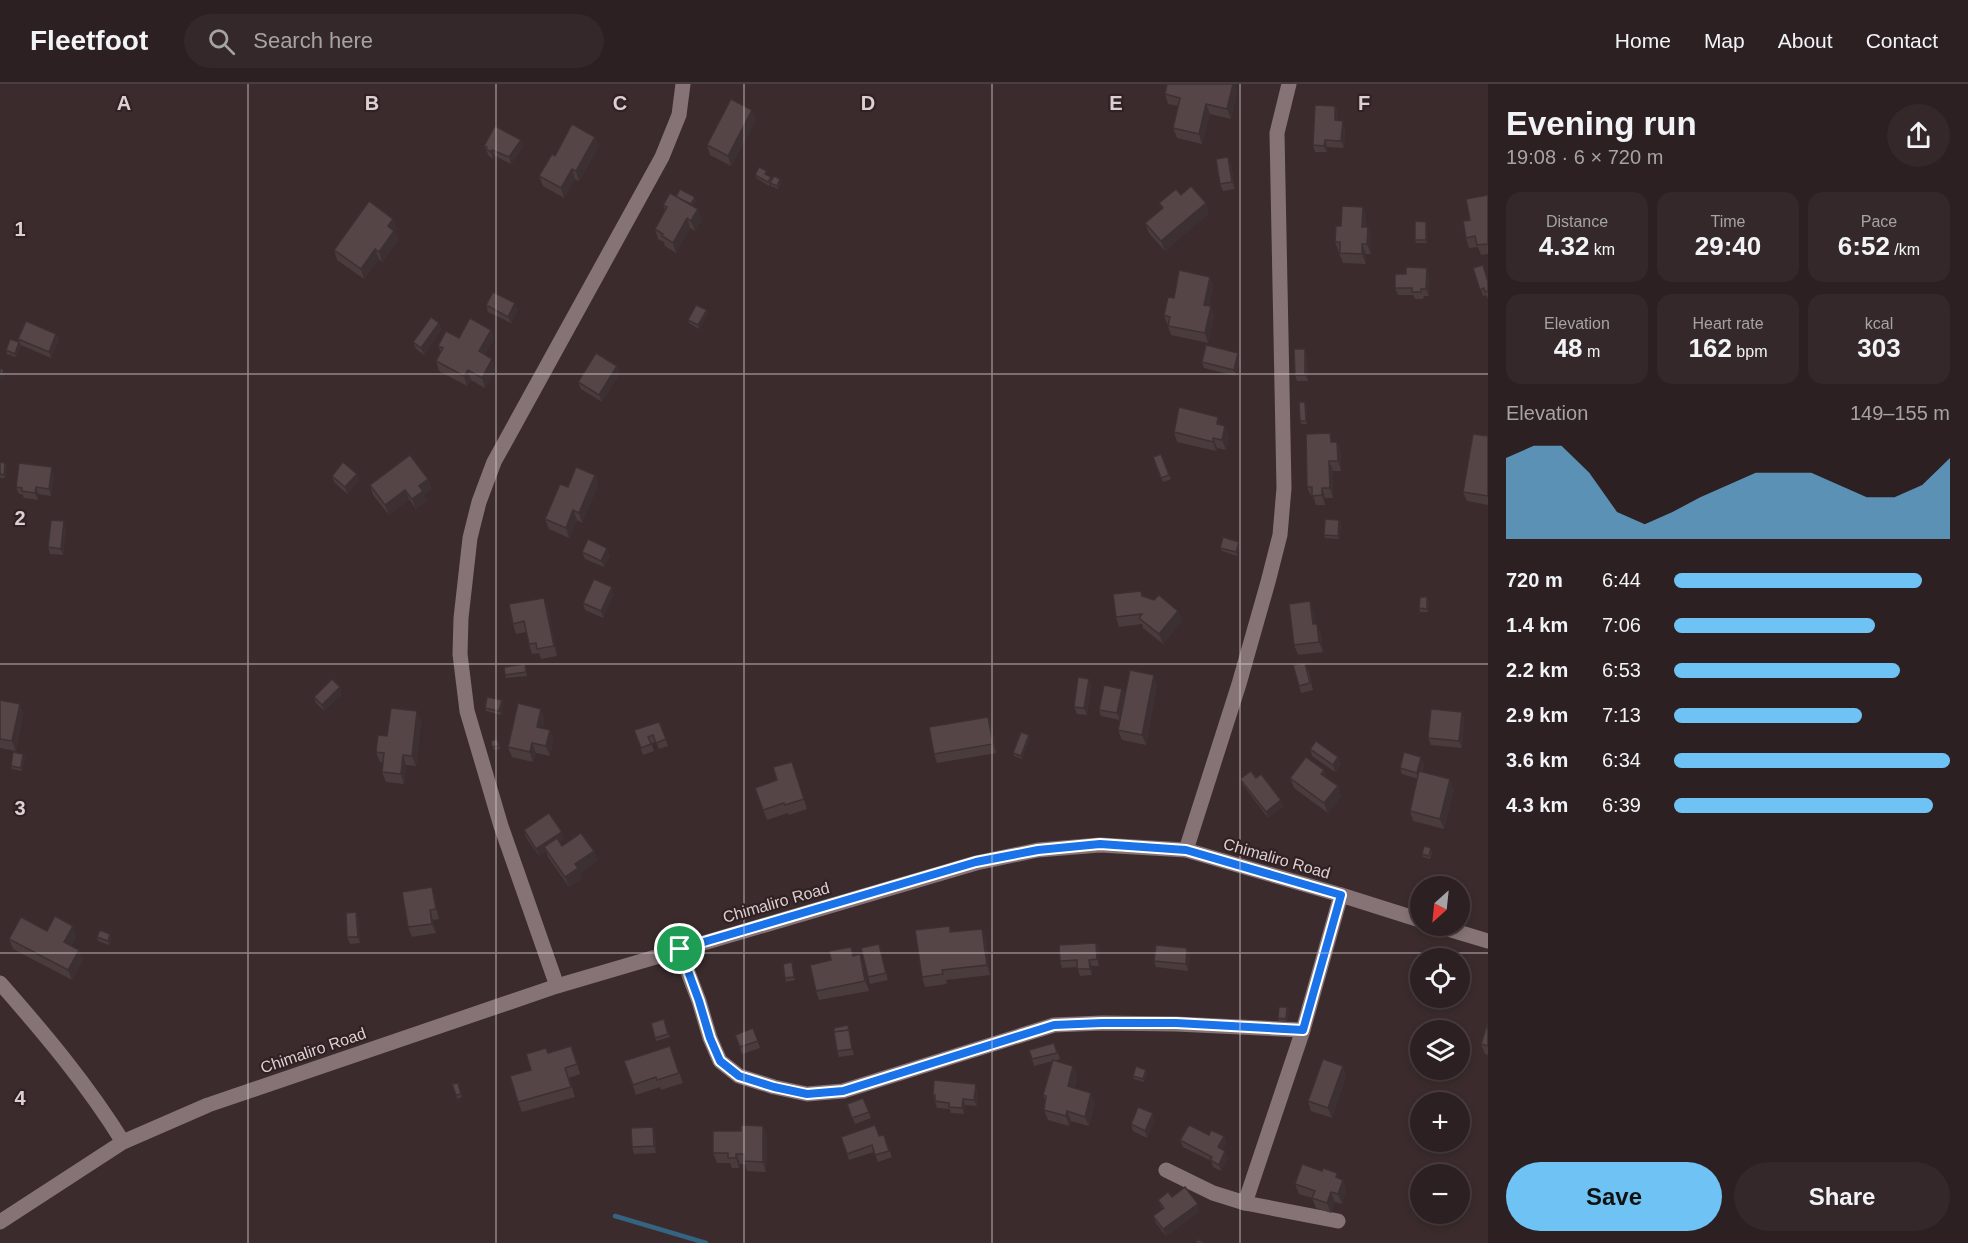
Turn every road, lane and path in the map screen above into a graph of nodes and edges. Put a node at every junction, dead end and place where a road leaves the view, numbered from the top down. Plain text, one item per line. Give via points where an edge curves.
1 (683, 84) edge
2 (1289, 84) edge
3 (1186, 850) junction
4 (1341, 895) junction
5 (1410, 917) edge
6 (1470, 936) edge
7 (1488, 941) edge
8 (680, 949) junction
9 (0, 983) edge
10 (557, 986) junction
11 (1303, 1030) junction
12 (123, 1142) junction
13 (1166, 1170) dead end
14 (1245, 1203) junction
15 (1338, 1221) dead end
16 (0, 1222) edge

1 - 10 street via 679,115 662,157 494,462 470,538 460,654 467,711 501,826
2 - 3 street via 1276,133 1284,488 1280,535 1239,684
3 - 4 street, Chimaliro Road
3 - 8 street, Chimaliro Road via 1100,844 976,862
4 - 5 street, Chimaliro Road
4 - 11 street
6 - 7 street
8 - 10 street, Chimaliro Road
8 - 11 street via 720,1061 739,1076 807,1094 843,1091 1054,1025 1176,1023
9 - 12 street via 97,1101
10 - 12 street, Chimaliro Road via 208,1105
11 - 14 street
12 - 16 street, Chimaliro Road
13 - 14 street via 1213,1193
14 - 15 street

